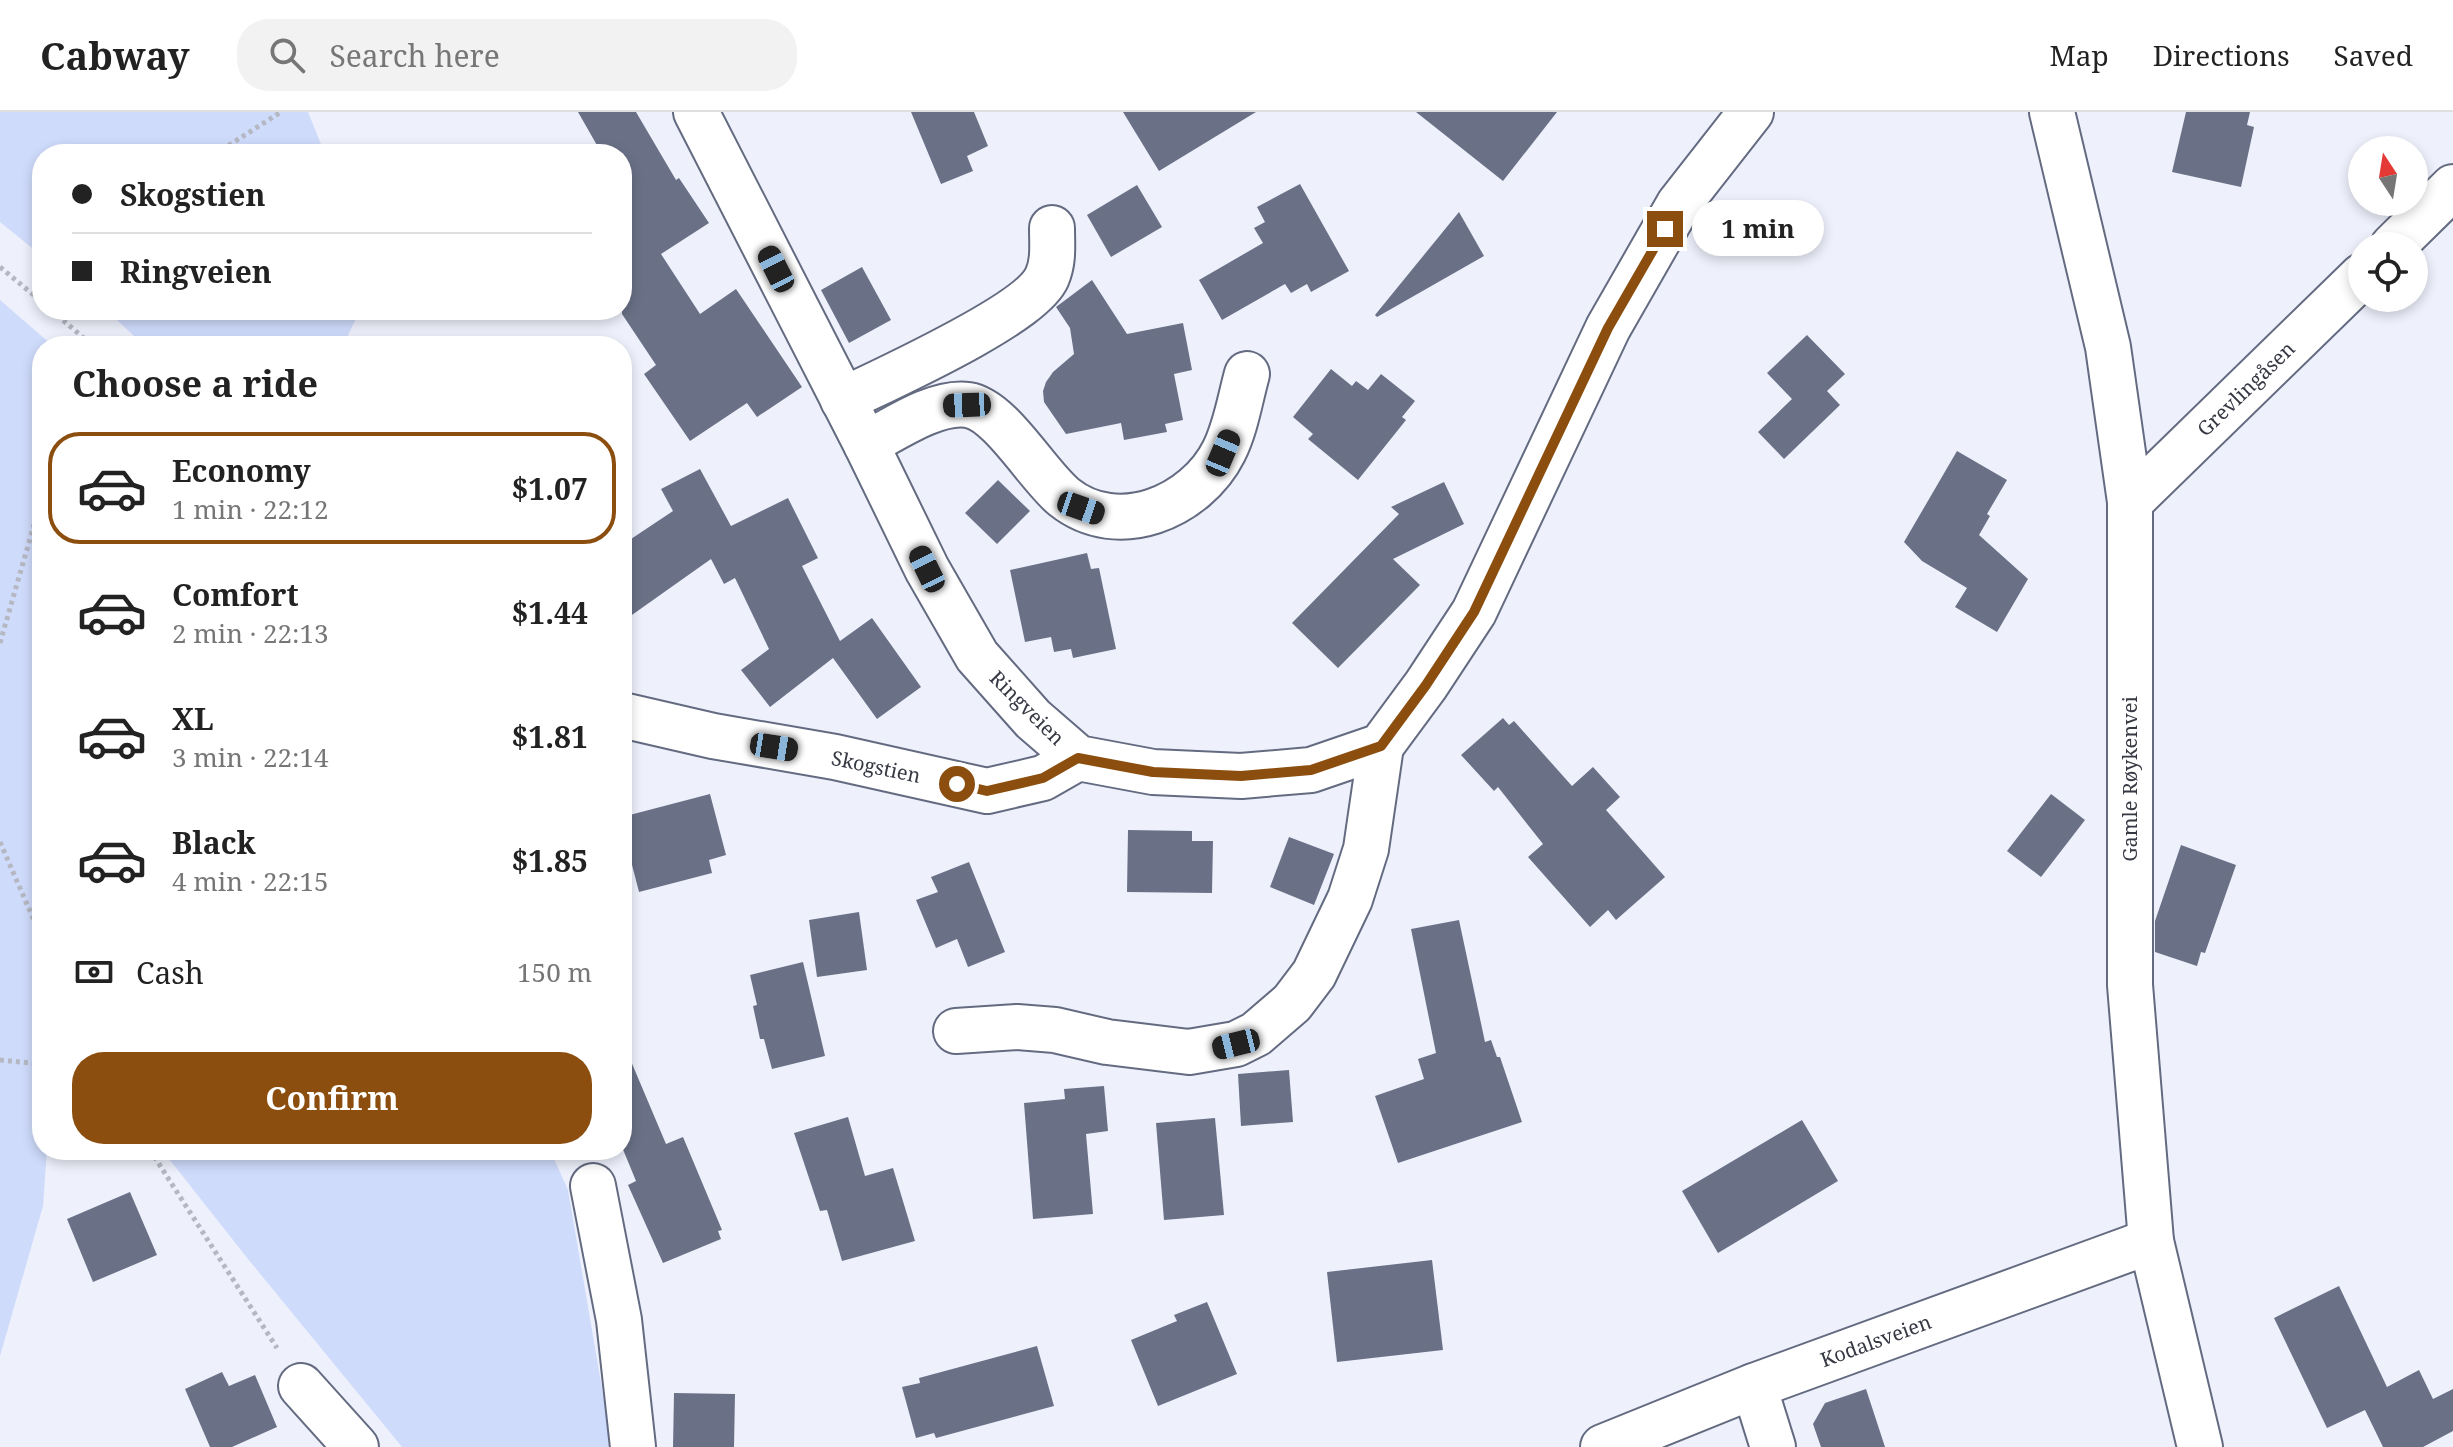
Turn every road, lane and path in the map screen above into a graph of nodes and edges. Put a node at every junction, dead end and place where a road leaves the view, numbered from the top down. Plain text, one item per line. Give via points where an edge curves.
1 (281, 112) edge
2 (696, 112) edge
3 (1751, 112) edge
4 (2052, 112) edge
5 (231, 144) edge
6 (2453, 187) edge
7 (1052, 228) dead end
8 (2407, 232) edge
9 (0, 267) edge
10 (2348, 290) edge
11 (32, 294) edge
12 (62, 320) edge
13 (79, 336) edge
14 (1247, 374) dead end
15 (843, 400) junction
16 (866, 444) junction
17 (2130, 502) junction
18 (32, 532) edge
19 (0, 643) edge
20 (632, 717) edge
21 (1381, 746) junction
22 (1078, 758) junction
23 (0, 842) edge
24 (32, 916) edge
25 (956, 1031) dead end
26 (0, 1060) edge
27 (32, 1063) edge
28 (156, 1160) edge
29 (593, 1186) dead end
30 (2151, 1241) junction
31 (301, 1386) joint
32 (1754, 1386) junction
33 (356, 1447) edge
34 (633, 1447) edge
35 (1603, 1447) edge
36 (1773, 1447) edge
37 (2200, 1447) edge

1 - 5 path
2 - 15 street, Ringveien
3 - 21 street via 1679,204 1608,328 1474,612
4 - 17 street, Gamle Røykenvei via 2108,347
6 - 8 street
7 - 15 street via 1053,254 1046,279 1021,305
9 - 11 path
10 - 17 street, Grevlingåsen
12 - 13 path
14 - 16 street via 1223,453 1187,495 1151,512 1102,515 1081,508 1040,473 999,423 967,405 921,415
15 - 16 street, Ringveien
16 - 22 street, Ringveien via 977,656 1033,719
17 - 30 street, Gamle Røykenvei via 2130,985
18 - 19 path
20 - 22 street, Skogstien via 987,791 1043,778
21 - 22 street, Ringveien via 1311,770 1241,776 1153,772
21 - 25 street via 1366,849 1350,899 1314,974 1292,1003 1256,1034 1236,1044 1189,1052 1055,1030
23 - 24 path
26 - 27 path
28 - 31 path
29 - 34 street via 619,1320
30 - 32 street, Kodalsveien
30 - 37 street, Gamle Røykenvei
31 - 33 street
32 - 35 street, Kodalsveien
32 - 36 street

